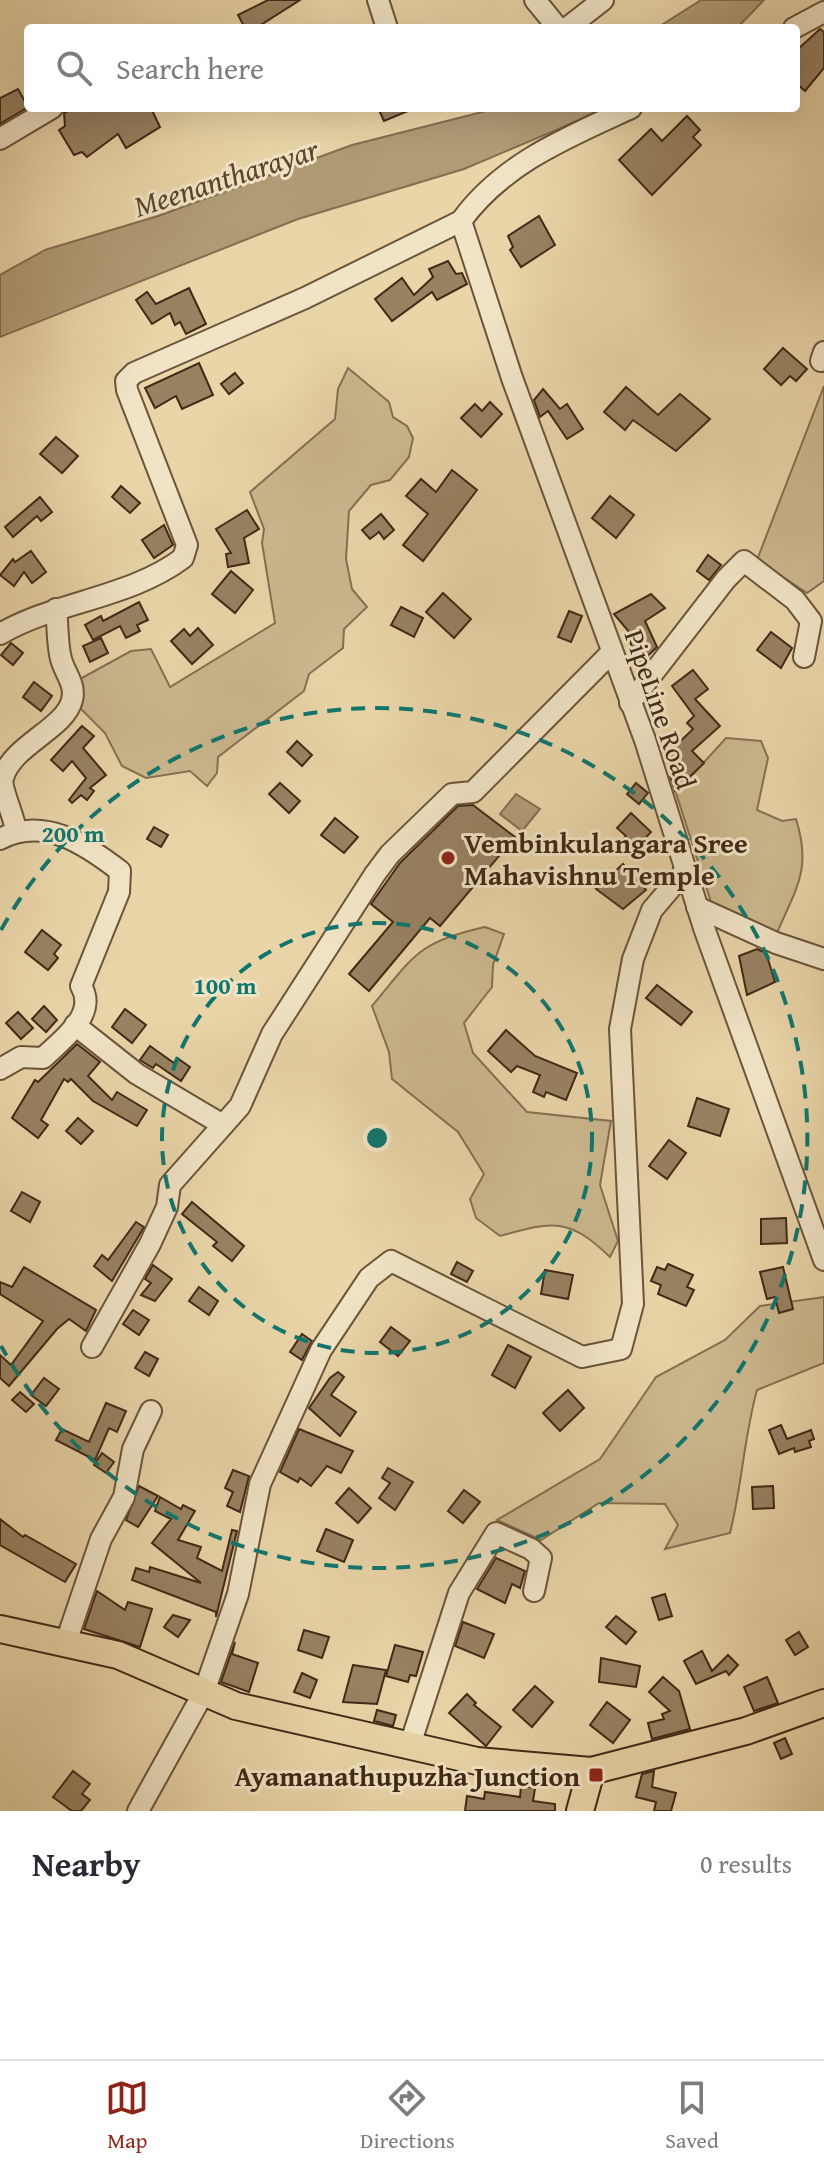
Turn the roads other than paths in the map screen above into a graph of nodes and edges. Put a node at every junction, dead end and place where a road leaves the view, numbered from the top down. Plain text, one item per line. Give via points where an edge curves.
1 (378, 0) edge
2 (535, 0) edge
3 (603, 0) edge
4 (824, 12) edge
5 (386, 24) edge
6 (555, 24) edge
7 (572, 24) edge
8 (800, 25) edge
9 (45, 112) edge
10 (622, 112) edge
11 (0, 139) edge
12 (461, 221) junction
13 (56, 609) junction
14 (0, 634) edge
15 (611, 653) junction
16 (804, 657) dead end
17 (630, 703) junction
18 (8, 835) edge
19 (686, 870) junction
20 (697, 907) junction
21 (824, 959) edge
22 (75, 1025) junction
23 (0, 1069) edge
24 (223, 1125) junction
25 (824, 1260) edge
26 (92, 1347) dead end
27 (151, 1411) dead end
28 (534, 1591) dead end
29 (0, 1629) edge
30 (65, 1645) junction
31 (204, 1692) junction
32 (824, 1703) edge
33 (410, 1745) junction
34 (591, 1771) junction
35 (138, 1811) edge
36 (580, 1811) edge

1 - 5 street
2 - 6 street
3 - 7 street
4 - 8 street
9 - 11 street
10 - 12 street via 511,170 477,197
12 - 13 street via 126,381 186,551 174,565 152,576
12 - 15 street, PipeLine Road
13 - 14 street
13 - 18 street via 61,658 74,688 71,703 11,764 3,779 3,793 14,811
15 - 17 street, PipeLine Road
15 - 24 street via 473,792 452,794 390,854 272,1034 240,1106
16 - 17 street via 811,621 795,600 744,561
17 - 19 street, PipeLine Road
18 - 22 street via 48,831 86,844 120,871 119,892 81,986 88,997 86,1010
19 - 20 street, PipeLine Road
19 - 31 street via 652,910 633,959 620,1029 633,1304 621,1349 582,1357 391,1261 369,1278 321,1350 260,1484 238,1594
20 - 21 street
20 - 25 street, PipeLine Road
22 - 23 street via 43,1058 21,1057
22 - 24 street via 137,1074
24 - 26 street via 170,1185 167,1207 150,1244
27 - 30 street via 133,1449 124,1497 101,1539
28 - 33 street via 541,1558 496,1533 459,1593
29 - 30 main road
30 - 31 main road via 118,1655
31 - 33 main road via 236,1706
31 - 35 street
32 - 34 main road via 746,1731
33 - 34 main road via 477,1761
34 - 36 main road

